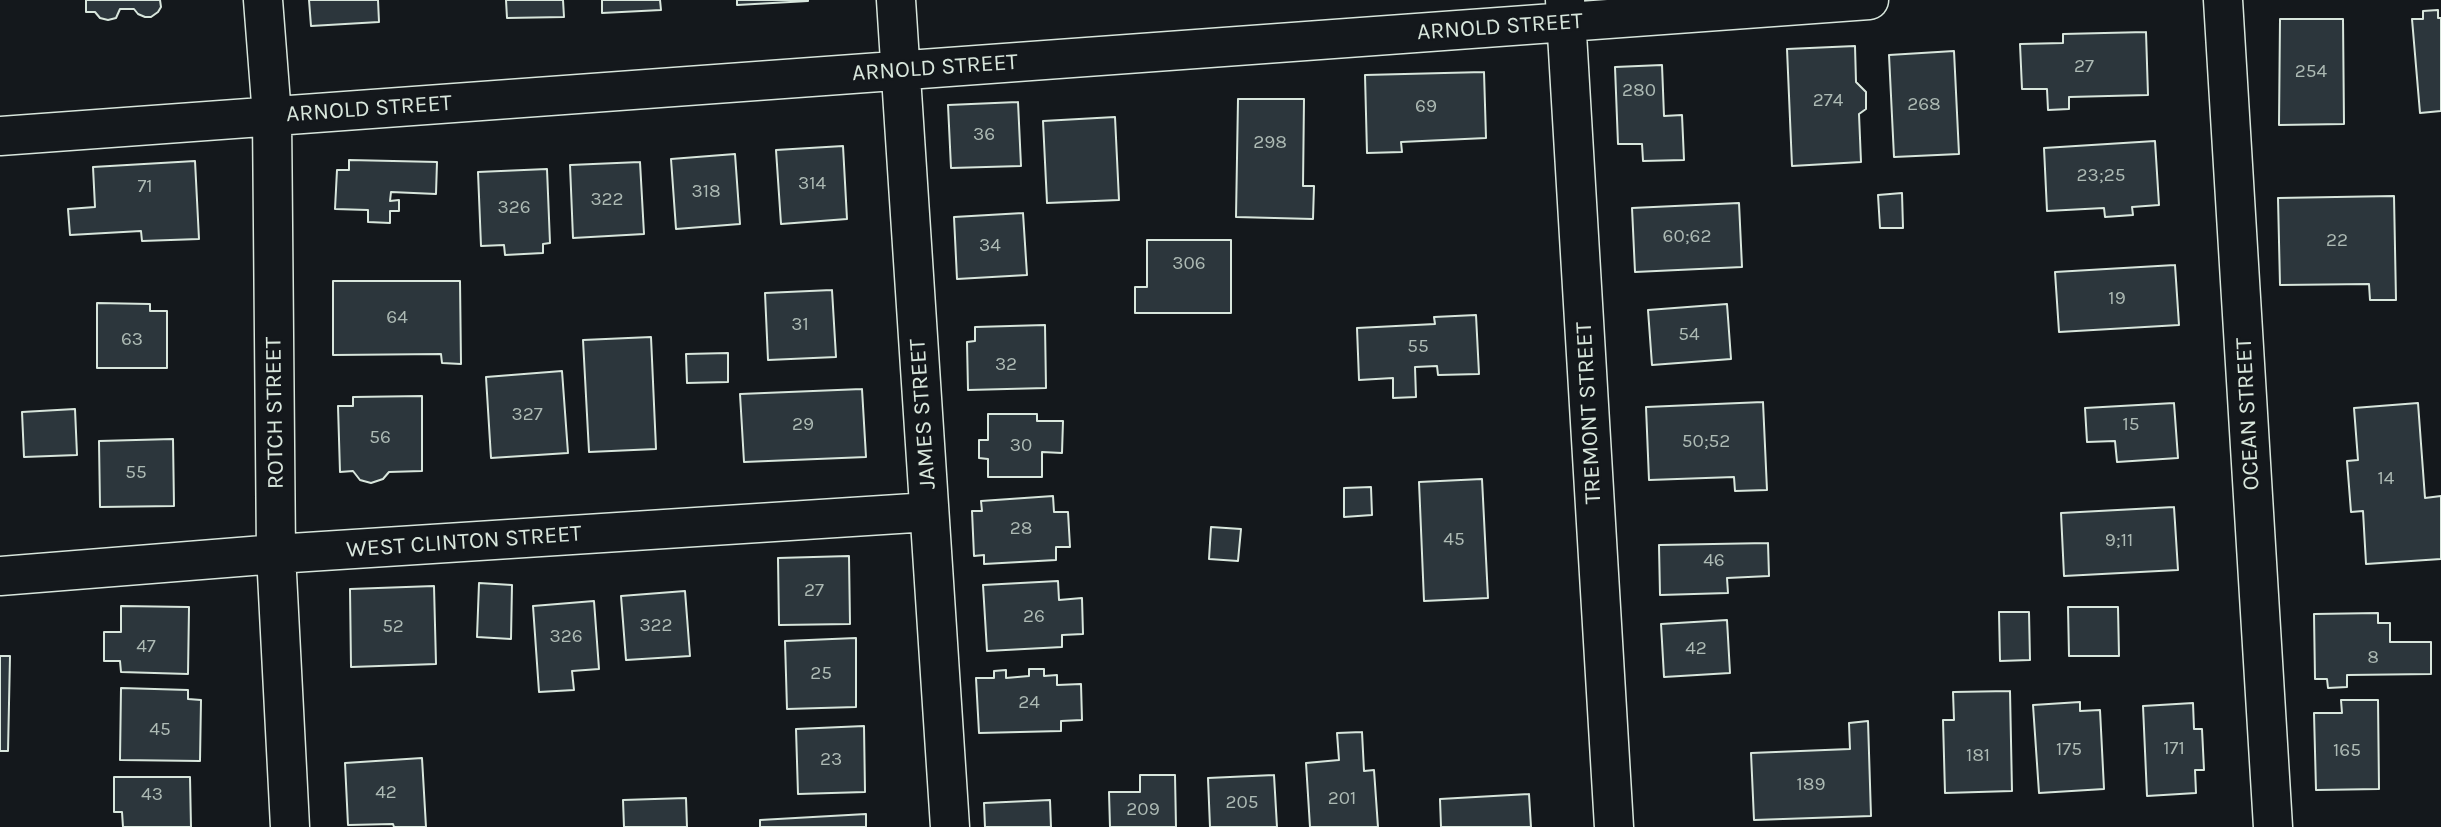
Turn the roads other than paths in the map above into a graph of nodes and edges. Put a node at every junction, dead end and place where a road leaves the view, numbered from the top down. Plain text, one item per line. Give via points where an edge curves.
1 (262, 0) edge
2 (896, 0) edge
3 (1869, 0) edge
4 (2223, 0) edge
5 (1565, 11) edge
6 (901, 70) junction
7 (272, 116) junction
8 (0, 136) edge
9 (929, 512) junction
10 (276, 554) junction
11 (0, 576) edge
12 (290, 827) edge
13 (950, 827) edge
14 (1614, 827) edge
15 (2273, 827) edge

1 - 7 street, ROTCH STREET
2 - 6 street, JAMES STREET
3 - 5 street, ARNOLD STREET
4 - 15 street, OCEAN STREET
5 - 6 street, ARNOLD STREET
5 - 14 street, TREMONT STREET
6 - 7 street, ARNOLD STREET
6 - 9 street, JAMES STREET
7 - 8 street, ARNOLD STREET
7 - 10 street, ROTCH STREET
9 - 10 street, WEST CLINTON STREET
9 - 13 street, JAMES STREET
10 - 11 street, WEST CLINTON STREET
10 - 12 street, ROTCH STREET

